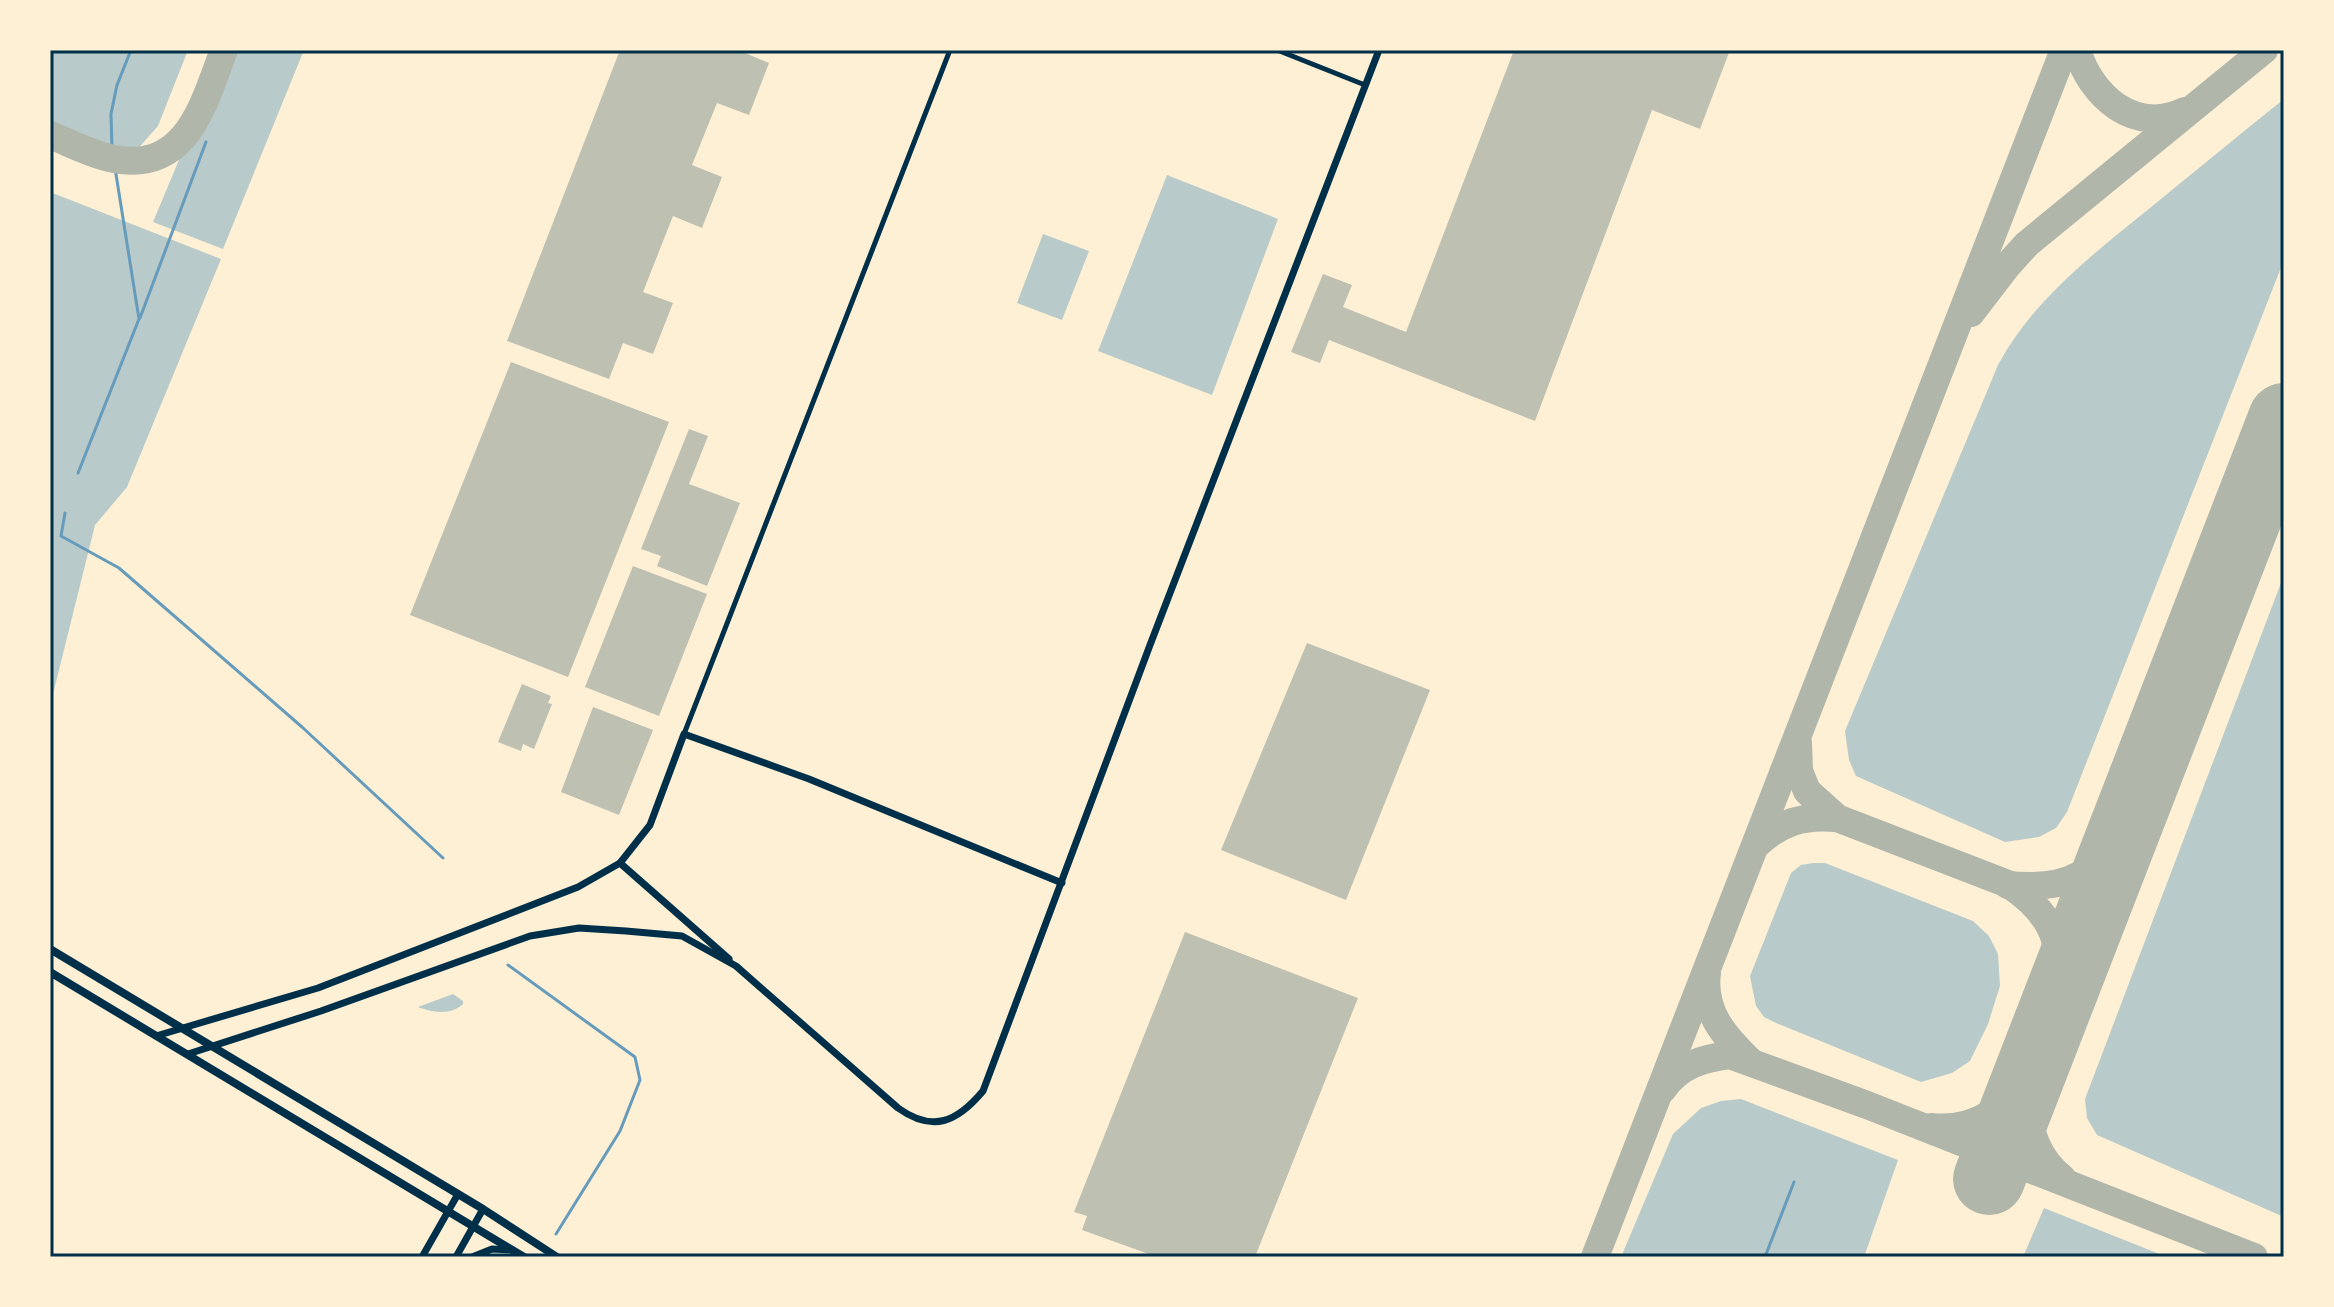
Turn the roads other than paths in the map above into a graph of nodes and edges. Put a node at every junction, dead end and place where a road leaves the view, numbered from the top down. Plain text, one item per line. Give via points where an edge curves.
1 (950, 50) edge
2 (1277, 50) edge
3 (1379, 50) edge
4 (1366, 85) junction
5 (684, 734) junction
6 (620, 863) junction
7 (1062, 883) junction
8 (50, 949) edge
9 (736, 966) junction
10 (50, 972) edge
11 (179, 1028) junction
12 (156, 1036) junction
13 (211, 1047) junction
14 (188, 1054) junction
15 (458, 1194) junction
16 (483, 1209) junction
17 (448, 1210) junction
18 (473, 1225) junction
19 (513, 1250) junction
20 (422, 1257) edge
21 (456, 1257) edge
22 (472, 1257) edge
23 (524, 1257) edge
24 (557, 1257) edge

1 - 5 street
2 - 4 street
3 - 4 street
4 - 7 street
5 - 6 street via 650,825
5 - 7 street
6 - 9 street
6 - 11 street via 578,887 318,988
7 - 9 street via 983,1091 946,1120 929,1124 898,1108
8 - 11 main road
9 - 13 street via 682,936 579,928 530,936
10 - 12 main road
11 - 12 street
11 - 13 main road
12 - 14 main road
13 - 14 street
13 - 15 main road
14 - 17 main road
15 - 16 main road
15 - 17 street
16 - 18 street
16 - 24 main road
17 - 18 main road
17 - 20 street
18 - 19 main road
18 - 21 street
19 - 22 street via 492,1249
19 - 23 main road

